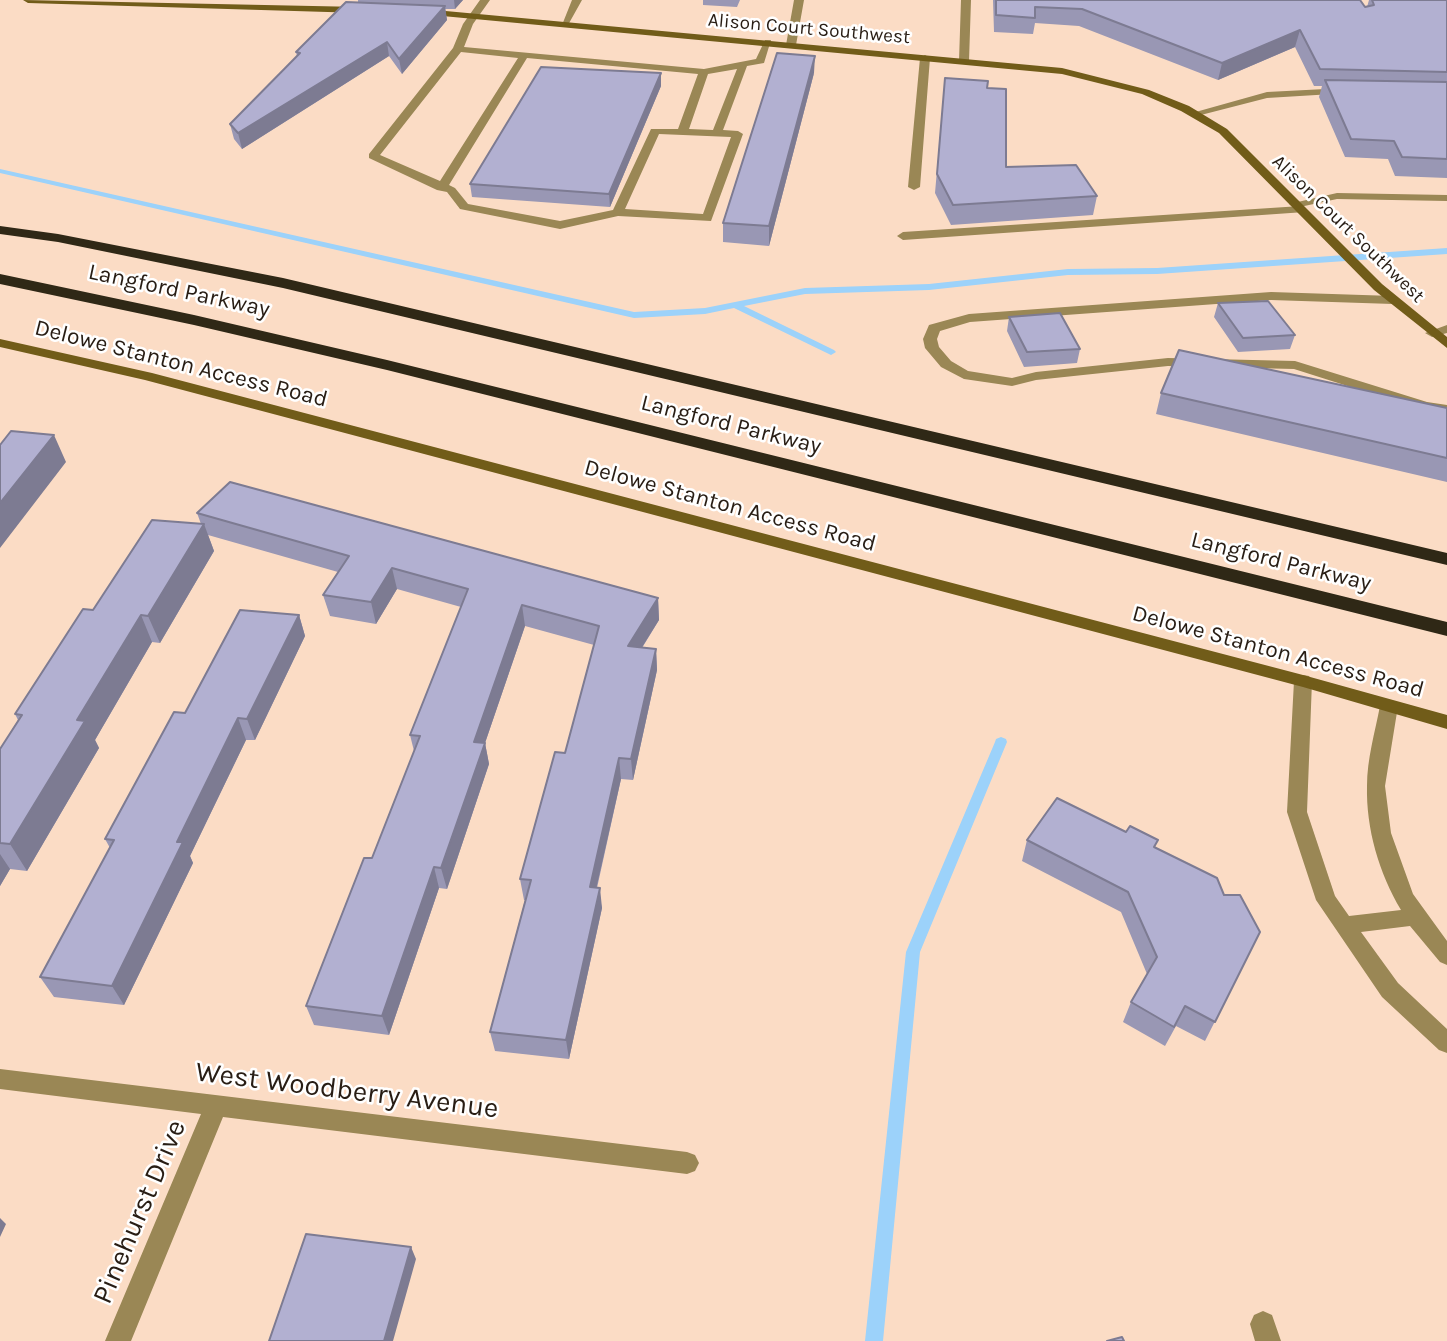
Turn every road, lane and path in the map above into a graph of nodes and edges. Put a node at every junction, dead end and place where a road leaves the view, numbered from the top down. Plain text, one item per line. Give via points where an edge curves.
1 (28, 0) edge
2 (485, 0) edge
3 (577, 0) edge
4 (799, 0) edge
5 (966, 0) edge
6 (55, 1) edge
7 (188, 2) edge
8 (368, 10) edge
9 (407, 12) edge
10 (474, 16) junction
11 (565, 23) junction
12 (768, 43) junction
13 (791, 45) junction
14 (458, 49) junction
15 (524, 55) junction
16 (925, 58) junction
17 (964, 61) junction
18 (743, 65) junction
19 (704, 72) junction
20 (1354, 91) edge
21 (1197, 113) junction
22 (682, 131) junction
23 (717, 132) junction
24 (914, 187) dead end
25 (441, 188) junction
26 (1447, 198) edge
27 (1298, 207) junction
28 (618, 212) junction
29 (0, 230) edge
30 (903, 236) dead end
31 (0, 279) edge
32 (1393, 300) junction
33 (1447, 329) edge
34 (1432, 333) junction
35 (0, 343) edge
36 (1447, 344) edge
37 (1447, 409) edge
38 (1447, 559) edge
39 (1447, 629) edge
40 (1303, 681) junction
41 (1389, 706) junction
42 (1447, 722) edge
43 (1418, 916) junction
44 (1343, 926) junction
45 (1447, 956) edge
46 (1447, 1043) edge
47 (0, 1079) edge
48 (216, 1105) junction
49 (687, 1163) dead end
50 (118, 1341) edge

1 - 6 street
2 - 10 street
3 - 11 street
4 - 13 street
5 - 17 street
6 - 7 street
7 - 8 street
9 - 10 street, Alison Court Southwest
10 - 11 street, Alison Court Southwest
10 - 14 street
11 - 12 street, Alison Court Southwest
12 - 13 street, Alison Court Southwest
12 - 18 street via 760,61
13 - 16 street, Alison Court Southwest
14 - 15 street
14 - 25 street via 373,156
15 - 19 street
15 - 25 street
16 - 17 street, Alison Court Southwest
16 - 24 street
17 - 21 street, Alison Court Southwest via 1115,81
18 - 19 street
18 - 23 street
19 - 22 street
20 - 21 street via 1267,95
21 - 27 street, Alison Court Southwest via 1223,131
22 - 23 street
22 - 28 street via 655,131
23 - 28 street via 738,134 707,218
25 - 28 street via 452,190 464,206 560,225
26 - 27 street via 1337,197
27 - 30 street
27 - 32 street, Alison Court Southwest
29 - 38 highway, Langford Parkway via 283,283
31 - 39 highway, Langford Parkway via 136,305 457,380
32 - 34 street, Alison Court Southwest
32 - 37 street via 1271,296 969,318 934,328 930,339 946,364 964,375 1012,382 1168,362 1295,365 1425,407
33 - 34 street
34 - 36 street, Alison Court Southwest
35 - 40 street, Delowe Stanton Access Road via 147,376
40 - 41 street, Delowe Stanton Access Road
40 - 44 street via 1297,812 1326,900
41 - 42 street, Delowe Stanton Access Road
41 - 43 street via 1376,785 1381,841 1395,880
43 - 44 street
43 - 45 street
44 - 46 street via 1390,990
47 - 48 street, West Woodberry Avenue
48 - 49 street, West Woodberry Avenue
48 - 50 street, Pinehurst Drive

